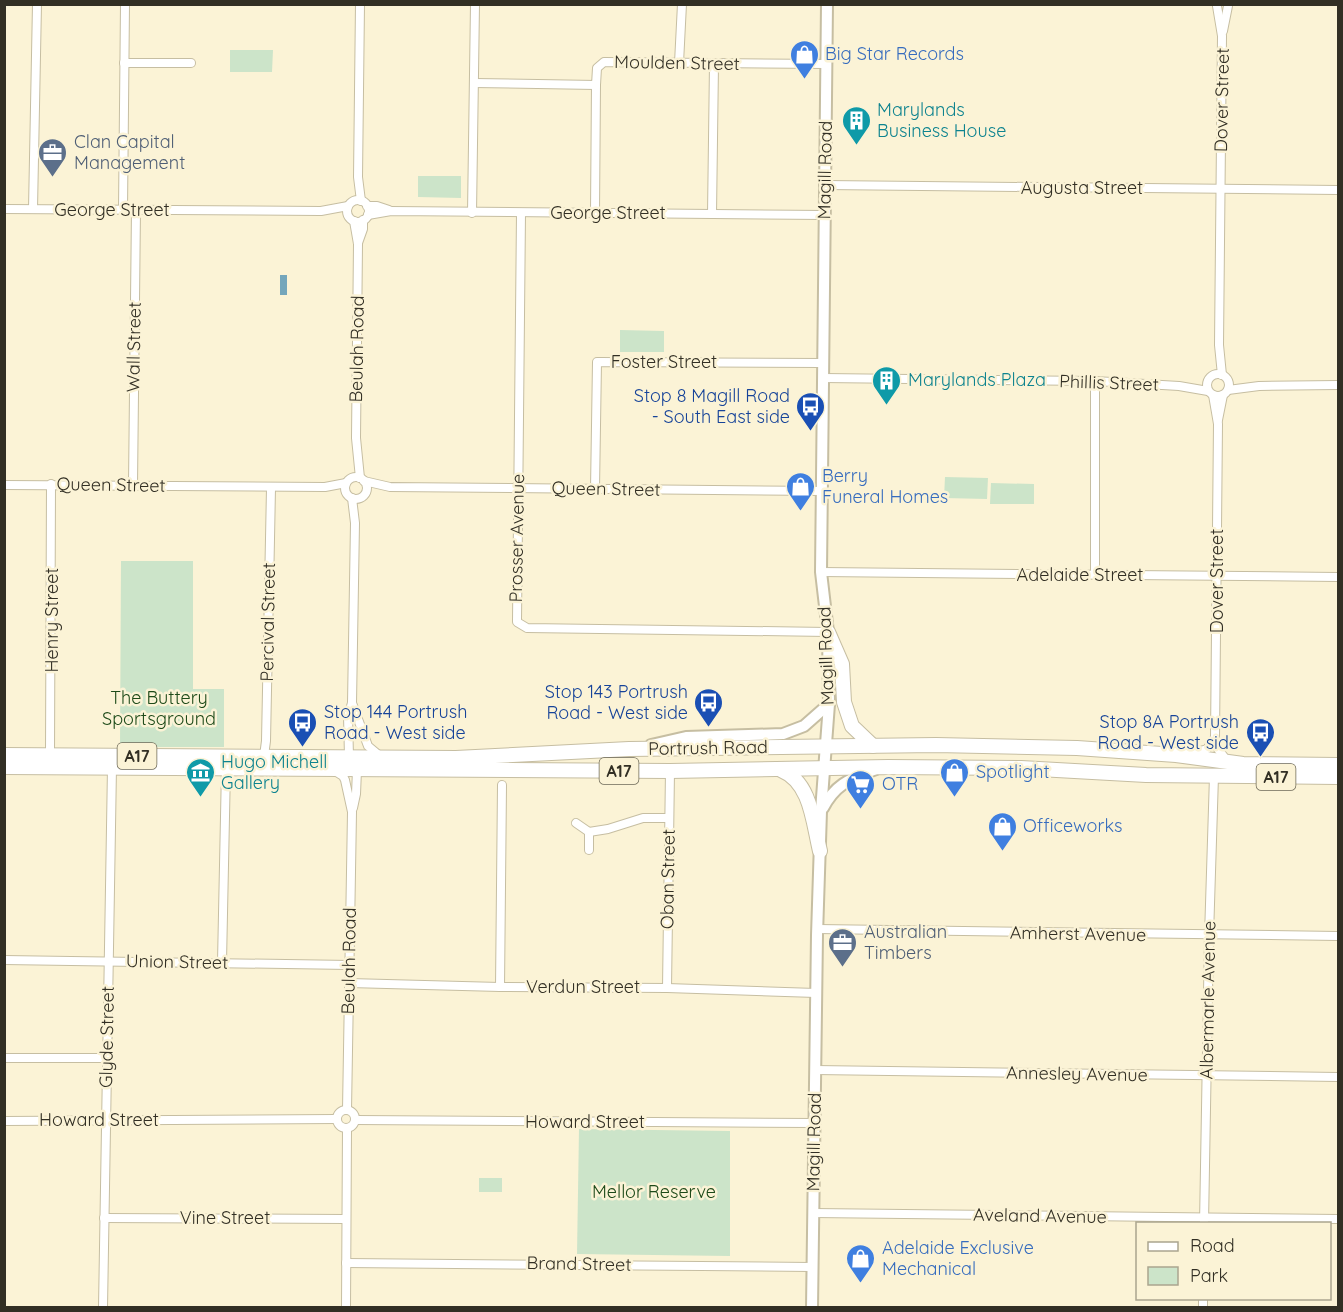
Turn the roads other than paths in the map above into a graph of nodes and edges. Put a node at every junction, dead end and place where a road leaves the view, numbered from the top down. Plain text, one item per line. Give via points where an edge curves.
1 (37, 4) edge
2 (125, 4) edge
3 (360, 4) edge
4 (476, 4) edge
5 (682, 4) edge
6 (827, 4) edge
7 (1217, 5) edge
8 (1229, 5) edge
9 (1222, 36) junction
10 (124, 63) junction
11 (191, 63) dead end
12 (679, 63) junction
13 (714, 64) junction
14 (826, 64) junction
15 (474, 83) junction
16 (596, 85) junction
17 (825, 185) junction
18 (1221, 189) junction
19 (1338, 190) edge
20 (357, 204) junction
21 (4, 209) edge
22 (33, 209) junction
23 (136, 209) junction
24 (123, 210) junction
25 (327, 211) junction
26 (391, 211) junction
27 (595, 212) junction
28 (472, 213) junction
29 (521, 213) junction
30 (712, 214) junction
31 (825, 215) junction
32 (365, 218) junction
33 (351, 219) junction
34 (358, 244) junction
35 (823, 363) junction
36 (1218, 375) junction
37 (823, 378) junction
38 (1095, 381) junction
39 (1207, 381) junction
40 (1338, 385) edge
41 (1179, 386) junction
42 (1226, 389) junction
43 (1210, 393) junction
44 (1218, 424) junction
45 (356, 480) junction
46 (51, 484) junction
47 (4, 485) edge
48 (132, 485) junction
49 (390, 487) junction
50 (271, 488) junction
51 (325, 488) junction
52 (517, 488) junction
53 (595, 489) junction
54 (822, 491) junction
55 (349, 495) junction
56 (364, 495) junction
57 (355, 523) junction
58 (821, 572) junction
59 (1095, 575) junction
60 (1217, 576) junction
61 (1338, 577) edge
62 (828, 632) junction
63 (352, 703) junction
64 (829, 704) junction
65 (1215, 738) junction
66 (826, 746) junction
67 (873, 746) junction
68 (629, 749) junction
69 (1139, 753) junction
70 (4, 755) edge
71 (50, 755) junction
72 (1176, 755) junction
73 (267, 756) junction
74 (349, 757) junction
75 (381, 757) junction
76 (1228, 762) junction
77 (1243, 764) junction
78 (1338, 765) edge
79 (4, 767) edge
80 (112, 767) junction
81 (825, 767) junction
82 (882, 767) junction
83 (226, 768) junction
84 (779, 769) junction
85 (334, 770) junction
86 (357, 770) junction
87 (459, 770) junction
88 (670, 771) junction
89 (1214, 776) junction
90 (1338, 777) edge
91 (502, 785) dead end
92 (821, 811) junction
93 (352, 812) junction
94 (669, 818) junction
95 (576, 823) dead end
96 (590, 832) junction
97 (589, 850) dead end
98 (820, 851) junction
99 (817, 929) junction
100 (1209, 936) junction
101 (1338, 936) edge
102 (4, 960) edge
103 (109, 961) junction
104 (222, 962) junction
105 (350, 965) junction
106 (350, 983) junction
107 (500, 987) junction
108 (667, 988) junction
109 (816, 993) junction
110 (4, 1058) edge
111 (107, 1058) junction
112 (815, 1070) junction
113 (1206, 1076) junction
114 (1338, 1077) edge
115 (347, 1110) junction
116 (337, 1119) junction
117 (356, 1120) junction
118 (4, 1121) edge
119 (105, 1121) junction
120 (814, 1123) junction
121 (347, 1129) junction
122 (813, 1214) junction
123 (104, 1218) junction
124 (345, 1219) junction
125 (1338, 1219) edge
126 (1204, 1221) edge
127 (346, 1263) junction
128 (812, 1267) junction
129 (103, 1308) edge
130 (346, 1308) edge
131 (812, 1308) edge

1 - 22 street
2 - 10 street
3 - 20 street
4 - 15 street
5 - 12 street
6 - 14 main road, Magill Road
7 - 8 street
7 - 9 street, Dover Street
8 - 9 street, Dover Street
9 - 18 street, Dover Street
10 - 11 street
10 - 24 street
12 - 13 street, Moulden Street
12 - 16 street, Moulden Street via 604,62 597,68
13 - 14 street, Moulden Street
13 - 30 street
14 - 17 main road, Magill Road
15 - 16 street, Moulden Street
15 - 28 street
16 - 27 street
17 - 18 street, Augusta Street
17 - 31 main road, Magill Road
18 - 19 street, Augusta Street
18 - 36 street, Dover Street
20 - 25 street, George Street
20 - 26 street, George Street
20 - 32 street, Beulah Road
20 - 33 street, Beulah Road via 347,212
21 - 22 street, George Street
22 - 24 street, George Street
23 - 24 street, George Street
23 - 25 street, George Street
23 - 48 street, Wall Street
25 - 33 street, George Street
26 - 28 street, George Street
26 - 32 street, George Street
27 - 29 street, George Street
27 - 30 street, George Street
28 - 29 street, George Street
29 - 52 street, Prosser Avenue
30 - 31 street, George Street
31 - 35 main road, Magill Road
32 - 33 street, George Street
32 - 34 street, Beulah Road
33 - 34 street, Beulah Road
34 - 45 street, Beulah Road
35 - 37 main road, Magill Road
35 - 53 street, Foster Street via 597,362
36 - 39 street
36 - 42 street
37 - 38 street, Phillis Street
37 - 54 main road, Magill Road
38 - 41 street, Phillis Street
38 - 59 street
39 - 41 street, Phillis Street
39 - 43 street, Dover Street
40 - 42 street
41 - 43 street, Phillis Street
42 - 43 street, Phillis Street
42 - 44 street, Dover Street
43 - 44 street, Dover Street
44 - 60 street, Dover Street
45 - 49 street, Queen Street
45 - 51 street, Queen Street
45 - 55 street
45 - 56 street via 366,485
46 - 47 street, Queen Street
46 - 48 street, Queen Street
46 - 71 street, Henry Street
48 - 50 street, Queen Street
49 - 52 street, Queen Street
49 - 56 street, Queen Street
50 - 51 street, Queen Street
50 - 73 street, Percival Street
51 - 55 street, Queen Street
52 - 53 street, Queen Street
52 - 62 street, Prosser Avenue via 515,618 523,627
53 - 54 street, Queen Street
54 - 58 main road, Magill Road
55 - 56 street, Queen Street
55 - 57 street
56 - 57 street
57 - 63 street
58 - 59 street, Adelaide Street
58 - 62 main road, Magill Road
59 - 60 street, Adelaide Street
60 - 61 street, Adelaide Street
60 - 65 street, Dover Street
62 - 64 main road, Magill Road
62 - 67 highway via 842,664 844,702 852,726
63 - 74 street via 348,716
63 - 75 street via 368,746
64 - 66 main road, Magill Road
64 - 68 main road via 804,726 783,734 686,737
65 - 72 street via 1211,746 1200,752
65 - 76 street, Dover Street
66 - 67 highway, Portrush Road / A17
66 - 68 highway, Portrush Road / A17
66 - 81 main road, Magill Road
67 - 69 highway, Portrush Road / A17 via 1030,746
68 - 75 highway, Portrush Road / A17 via 456,758
69 - 72 highway, Portrush Road / A17
69 - 89 highway via 1202,768
70 - 71 highway, Portrush Road / A17
71 - 73 highway, Portrush Road / A17
72 - 76 highway, Portrush Road / A17
73 - 74 highway, Portrush Road / A17
73 - 86 highway via 280,762 340,763
74 - 75 highway, Portrush Road / A17
74 - 87 highway via 365,763 435,764
76 - 77 highway, Portrush Road / A17
77 - 78 highway, Portrush Road / A17
77 - 89 highway
79 - 80 highway, Portrush Road / A17
80 - 83 highway, Portrush Road / A17
80 - 103 street, Glyde Street
81 - 82 highway, Portrush Road / A17
81 - 84 highway, Portrush Road / A17
81 - 92 main road, Magill Road
82 - 89 highway, Portrush Road / A17
82 - 92 main road via 835,789
83 - 85 highway, Portrush Road / A17
83 - 104 street
84 - 88 highway, Portrush Road / A17
84 - 98 highway via 792,775 804,790
85 - 86 highway, Portrush Road / A17
85 - 93 street, Beulah Road via 345,780
86 - 87 highway, Portrush Road / A17
86 - 93 street, Beulah Road
87 - 88 highway, Portrush Road / A17
88 - 94 street, Oban Street
89 - 90 highway, Portrush Road / A17
89 - 100 street, Albermarle Avenue
91 - 107 street
92 - 98 main road, Magill Road
93 - 105 street, Beulah Road
94 - 96 street via 643,818
94 - 108 street, Oban Street
95 - 96 street
96 - 97 street
98 - 99 main road, Magill Road
99 - 100 street, Amherst Avenue
99 - 109 main road, Magill Road
100 - 101 street, Amherst Avenue
100 - 113 street, Albermarle Avenue
102 - 103 street, Union Street
103 - 104 street, Union Street
103 - 111 street, Glyde Street
104 - 105 street, Union Street
105 - 106 street, Beulah Road
106 - 107 street, Verdun Street
106 - 115 street, Beulah Road
107 - 108 street, Verdun Street
108 - 109 street, Verdun Street
109 - 112 main road, Magill Road
110 - 111 street
111 - 119 street, Glyde Street
112 - 113 street, Annesley Avenue
112 - 120 main road, Magill Road
113 - 114 street, Annesley Avenue
113 - 126 street, Albermarle Avenue
115 - 116 street via 341,1111
115 - 117 street
116 - 119 street, Howard Street
116 - 121 street
117 - 120 street, Howard Street
117 - 121 street
118 - 119 street, Howard Street
119 - 123 street, Glyde Street
120 - 122 main road, Magill Road
121 - 124 street
122 - 126 street, Aveland Avenue
122 - 128 main road, Magill Road
123 - 124 street, Vine Street
123 - 129 street, Glyde Street
124 - 127 street
125 - 126 street, Aveland Avenue
127 - 128 street, Brand Street
127 - 130 street
128 - 131 main road, Magill Road

